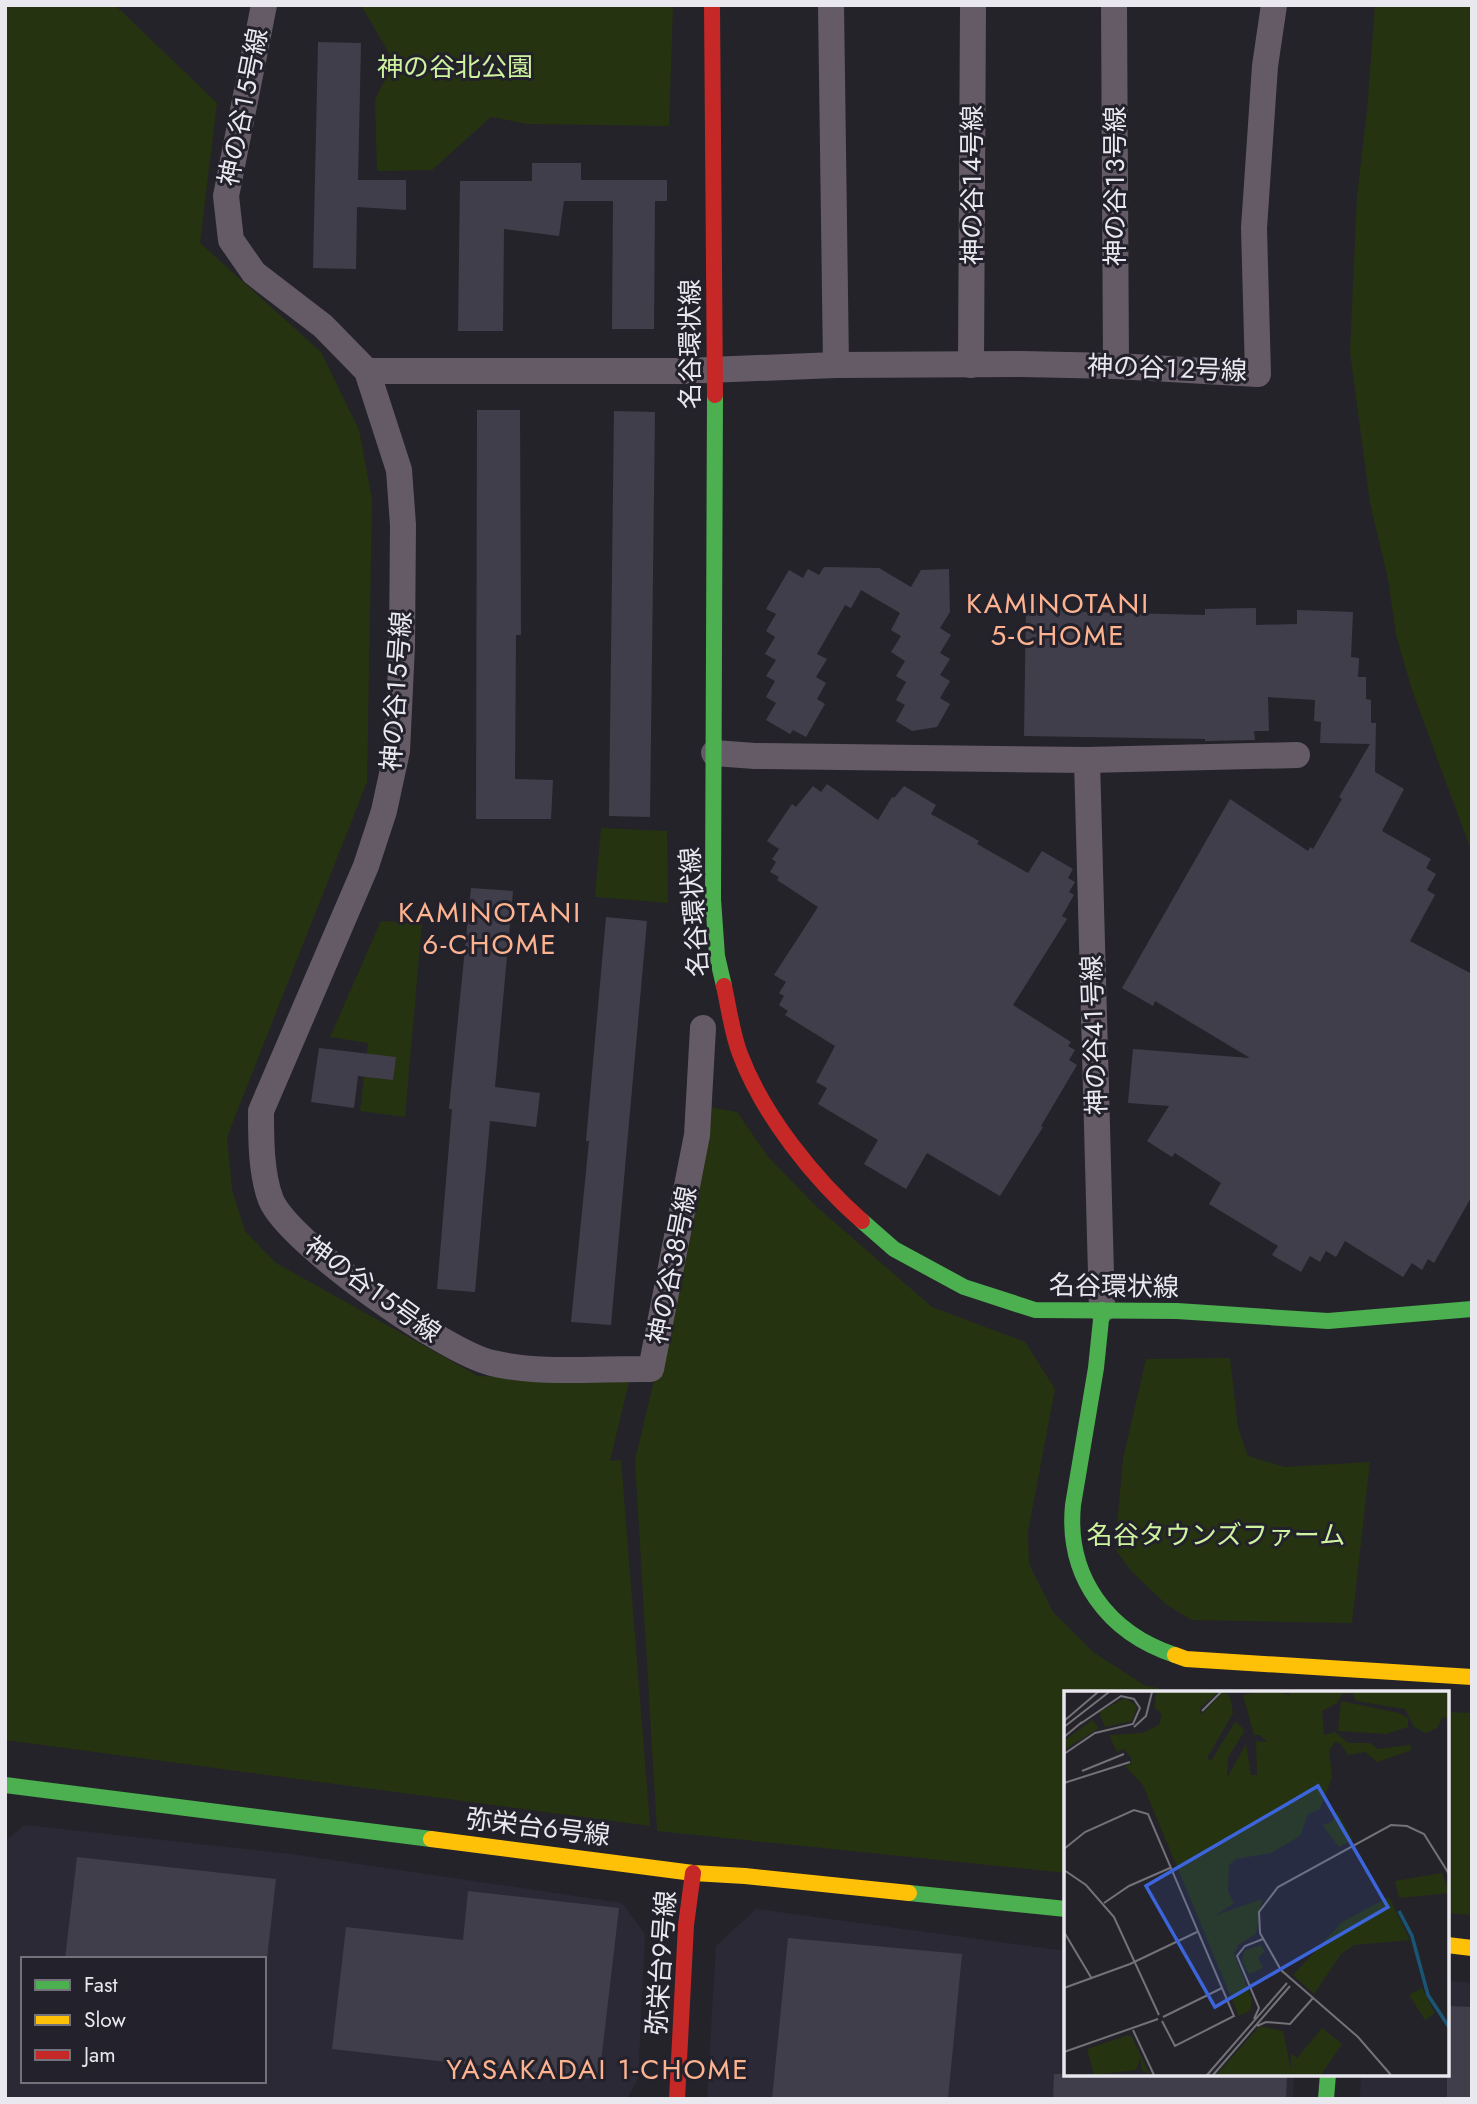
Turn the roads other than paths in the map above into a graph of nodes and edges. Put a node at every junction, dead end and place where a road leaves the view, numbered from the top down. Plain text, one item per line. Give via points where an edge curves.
1 (264, 5) edge
2 (712, 5) edge
3 (831, 5) edge
4 (973, 5) edge
5 (1114, 5) edge
6 (1274, 5) edge
7 (971, 365) junction
8 (836, 366) junction
9 (1116, 366) junction
10 (367, 371) junction
11 (715, 371) junction
12 (714, 753) junction
13 (1297, 755) dead end
14 (1087, 760) junction
15 (703, 1028) dead end
16 (1472, 1309) edge
17 (1102, 1310) junction
18 (517, 1368) joint
19 (1472, 1677) edge
20 (5, 1785) edge
21 (692, 1873) junction
22 (1064, 1909) edge
23 (1449, 1945) edge
24 (1472, 1948) edge
25 (1328, 2076) edge
26 (677, 2099) edge
27 (1326, 2099) edge

1 - 10 street, 神の谷１５号線 via 226,196 230,240 254,273 323,326
2 - 11 street, 名谷環状線
3 - 8 street
4 - 7 street, 神の谷１４号線
5 - 9 street, 神の谷１３号線
6 - 9 street, 神の谷１２号線 via 1265,66 1254,228 1258,374
7 - 8 street, 神の谷１２号線
7 - 9 street, 神の谷１２号線
8 - 11 street, 神の谷１２号線
10 - 11 street, 神の谷１２号線
10 - 18 street, 神の谷１５号線 via 399,470 403,525 397,751 366,866 261,1111 262,1155 272,1202 304,1241 435,1338 487,1362
11 - 12 street, 名谷環状線
12 - 14 street
12 - 17 street, 名谷環状線 via 717,956 739,1052 780,1129 843,1204 894,1249 964,1287 1035,1310
13 - 14 street
14 - 17 street, 神の谷４１号線
15 - 18 street, 神の谷３８号線 via 697,1135 651,1368
16 - 17 street, 名谷環状線 via 1328,1321
17 - 19 street via 1100,1348 1072,1514 1077,1561 1090,1591 1126,1632 1186,1659
20 - 21 street, 弥栄台６号線
21 - 22 street, 弥栄台６号線
21 - 26 street, 弥栄台９号線
23 - 24 street
25 - 27 street

